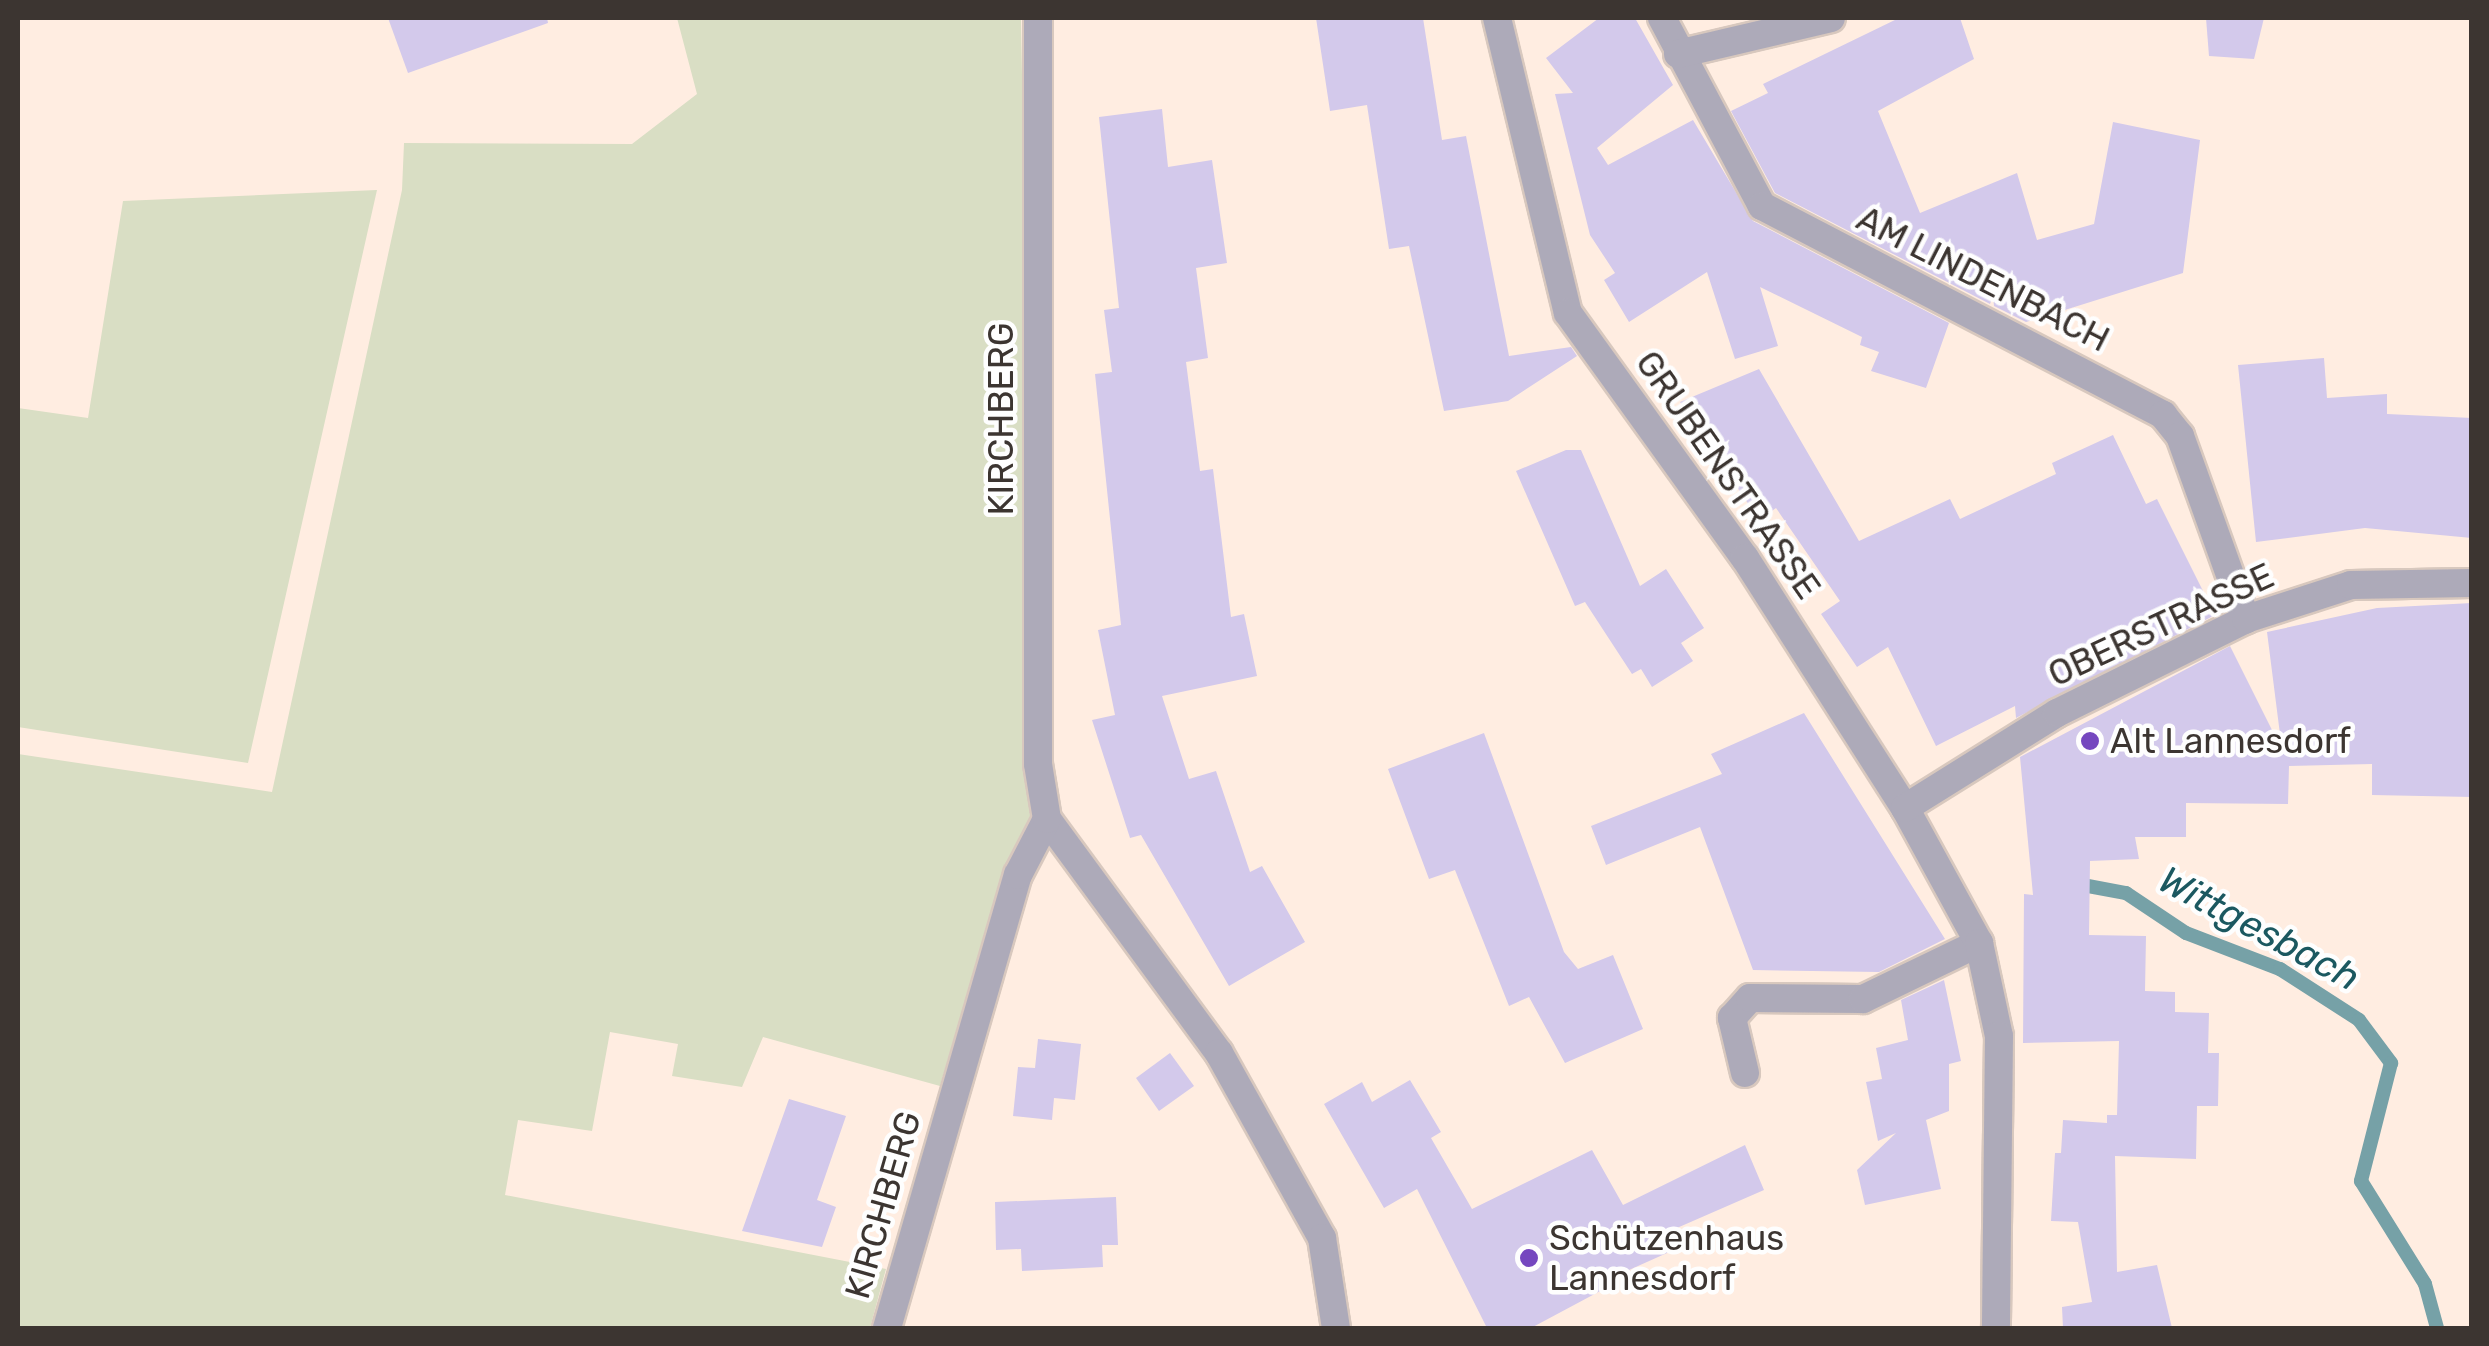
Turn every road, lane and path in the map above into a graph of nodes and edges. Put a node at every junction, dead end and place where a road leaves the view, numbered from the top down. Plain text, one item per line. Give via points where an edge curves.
1 (1038, 18) edge
2 (1497, 18) edge
3 (1662, 18) edge
4 (1831, 18) edge
5 (1678, 54) junction
6 (2472, 583) edge
7 (2246, 619) junction
8 (1905, 808) junction
9 (1047, 819) junction
10 (1979, 944) junction
11 (1745, 1073) dead end
12 (886, 1328) edge
13 (1336, 1328) edge
14 (1996, 1328) edge

1 - 9 street, KIRCHBERG via 1038,764
2 - 8 street, GRUBENSTRASSE via 1568,313 1745,558
3 - 5 street, AM LINDENBACH
4 - 5 street
5 - 7 street, AM LINDENBACH via 1762,206 2162,414 2180,436
6 - 7 street, OBERSTRASSE via 2351,585
7 - 8 street, OBERSTRASSE via 2057,713
8 - 10 street, GRUBENSTRASSE
9 - 12 street, KIRCHBERG via 1018,874
9 - 13 street, KIRCHBERG via 1219,1053 1322,1238
10 - 11 street via 1863,998 1750,998 1732,1018
10 - 14 street, GRUBENSTRASSE via 1998,1036

